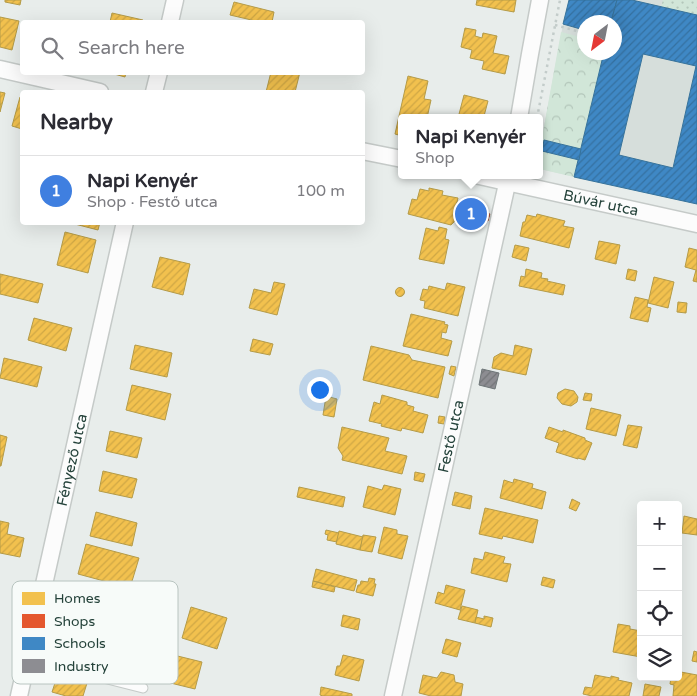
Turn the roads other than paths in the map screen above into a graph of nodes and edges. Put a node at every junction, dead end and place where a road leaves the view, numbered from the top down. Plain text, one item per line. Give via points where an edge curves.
1 (175, 0) edge
2 (540, 0) edge
3 (170, 20) edge
4 (0, 69) edge
5 (20, 74) edge
6 (26, 75) edge
7 (158, 75) edge
8 (91, 90) edge
9 (154, 90) edge
10 (520, 114) edge
11 (365, 151) edge
12 (398, 158) edge
13 (508, 179) edge
14 (697, 224) edge
15 (124, 225) edge
16 (46, 581) edge
17 (127, 684) edge
18 (143, 688) dead end
19 (393, 696) edge

1 - 3 street
2 - 10 street
4 - 5 street
6 - 8 street
7 - 9 street
11 - 12 street
13 - 14 street, Búvár utca
13 - 19 street, Festő utca
15 - 16 street, Fényező utca
17 - 18 lane

